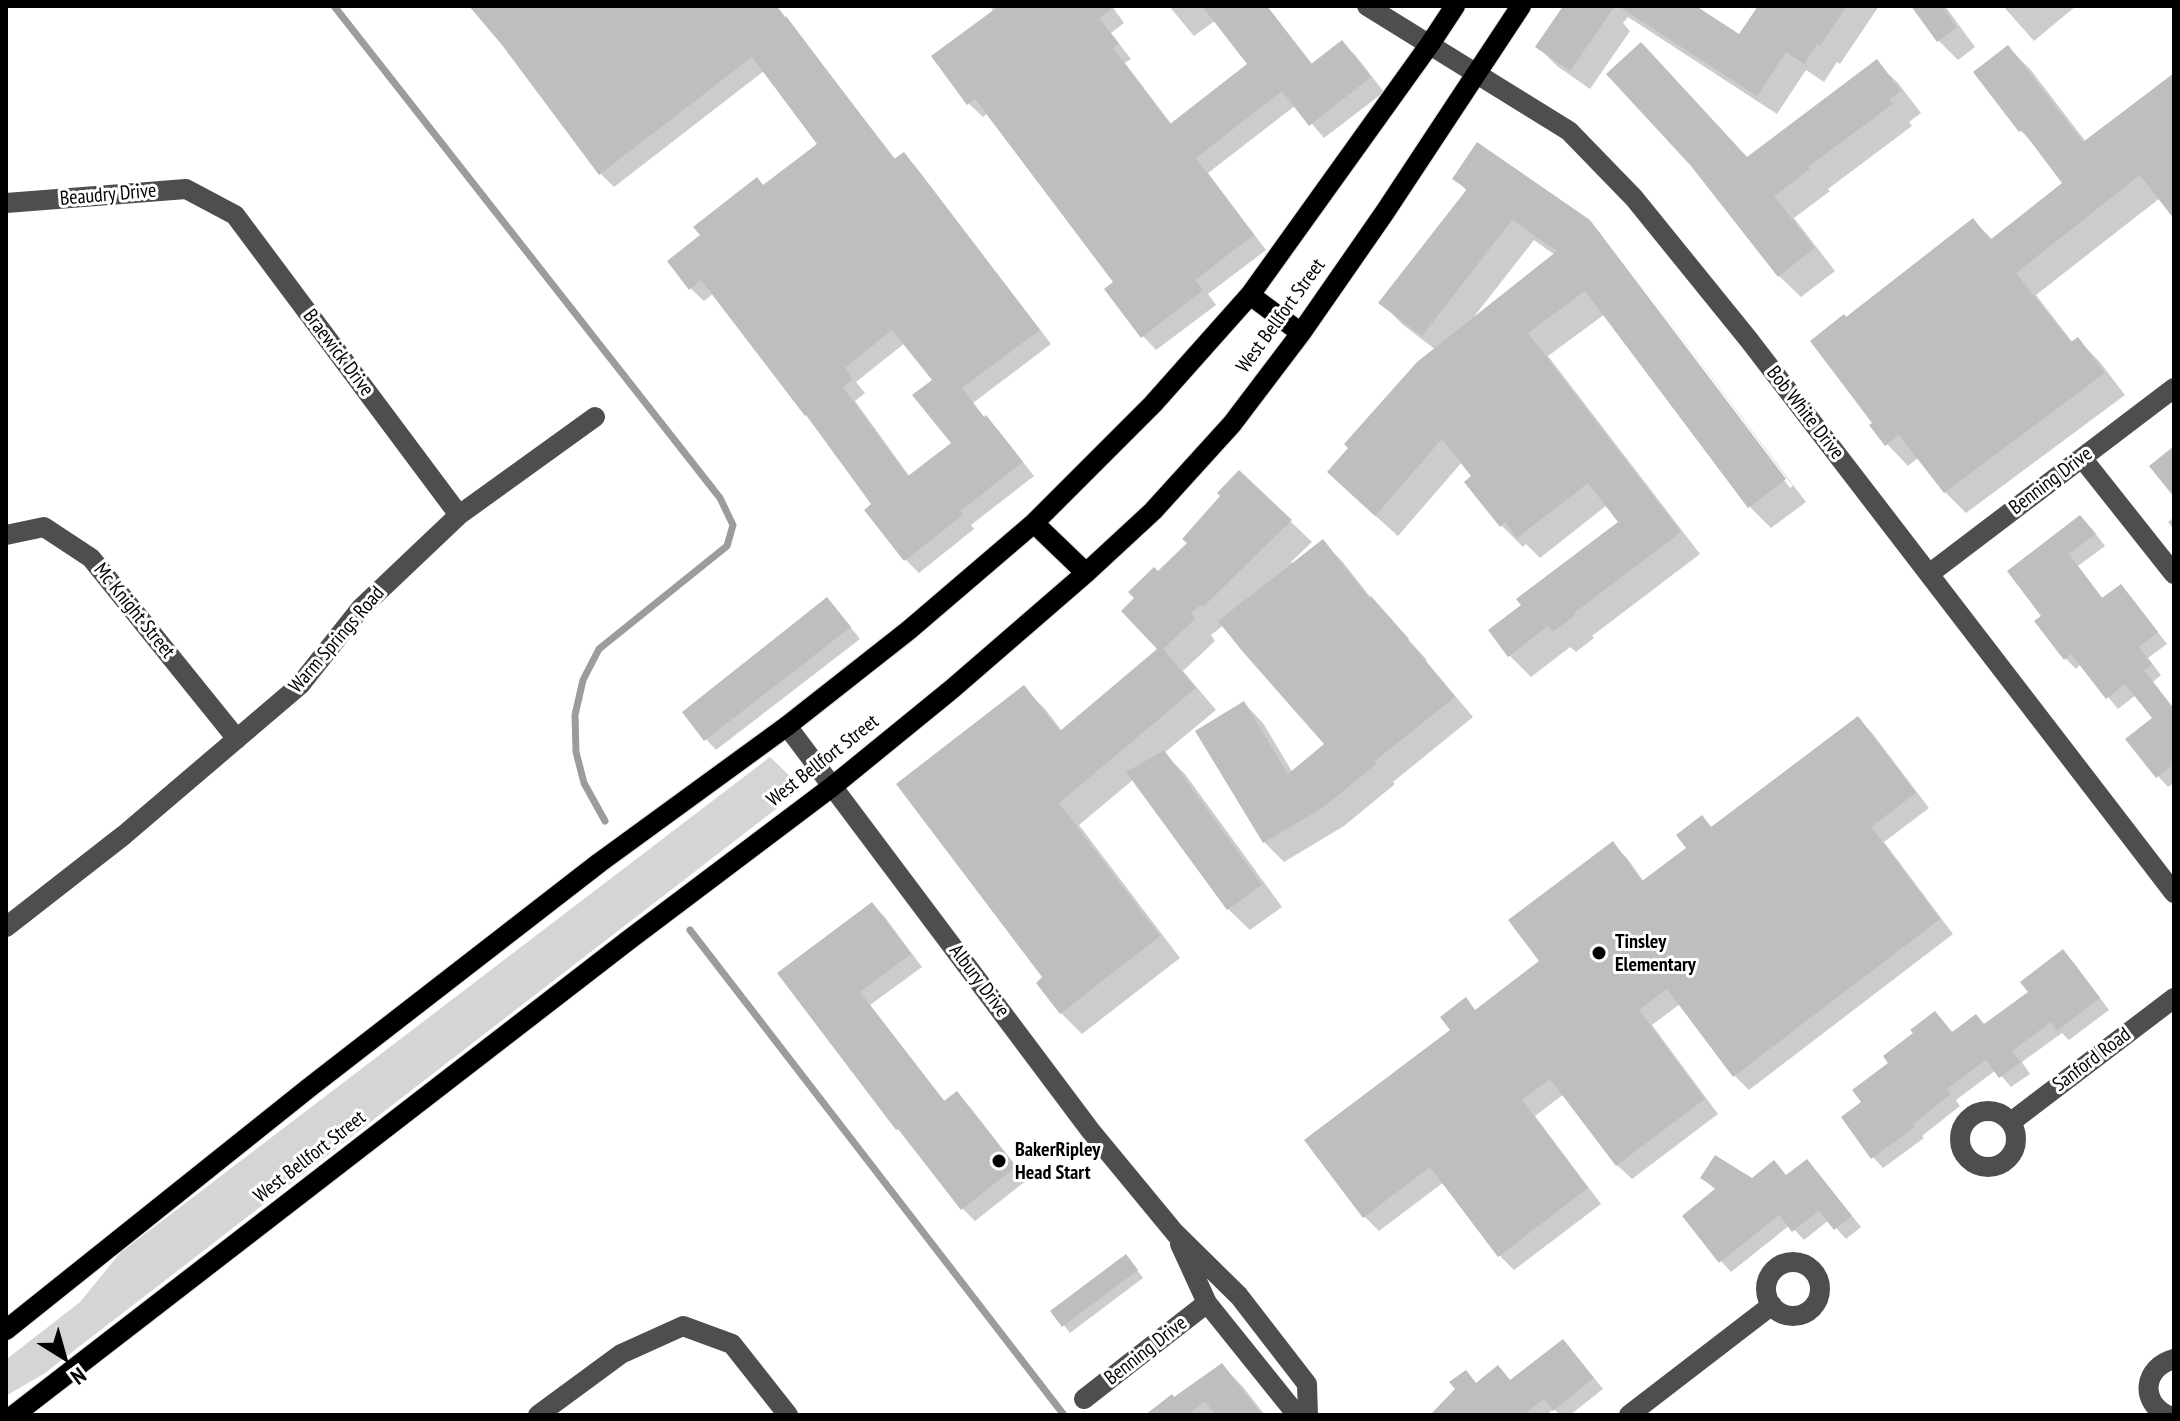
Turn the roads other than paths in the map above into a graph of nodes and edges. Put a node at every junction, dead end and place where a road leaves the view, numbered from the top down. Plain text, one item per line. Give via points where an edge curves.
1 (1367, 6) edge
2 (1455, 6) edge
3 (1521, 6) edge
4 (1430, 44) junction
5 (1478, 73) junction
6 (208, 200) joint
7 (6, 203) edge
8 (1250, 295) junction
9 (1301, 333) junction
10 (2174, 388) edge
11 (595, 417) dead end
12 (2082, 458) junction
13 (459, 515) junction
14 (1034, 523) junction
15 (6, 535) edge
16 (1086, 573) junction
17 (1929, 574) junction
18 (2174, 574) edge
19 (787, 726) junction
20 (237, 739) junction
21 (833, 786) junction
22 (2174, 893) edge
23 (6, 927) edge
24 (2174, 998) edge
25 (2011, 1122) dead end
26 (1175, 1233) junction
27 (1207, 1303) junction
28 (1772, 1305) dead end
29 (6, 1330) edge
30 (2174, 1359) edge
31 (1084, 1399) dead end
32 (14, 1415) edge
33 (538, 1415) edge
34 (788, 1415) edge
35 (1297, 1415) edge
36 (1308, 1415) edge
37 (1629, 1415) edge
38 (2167, 1415) edge

1 - 4 street, Bob White Drive
2 - 4 main road, West Bellfort Street
3 - 5 main road, West Bellfort Street
4 - 5 street, Bob White Drive
4 - 8 main road, West Bellfort Street
5 - 9 main road, West Bellfort Street
5 - 17 street, Bob White Drive via 1569,131 1634,198
6 - 7 street, Beaudry Drive via 186,189
6 - 13 street, Braewick Drive via 235,215
8 - 9 main road
8 - 14 main road, West Bellfort Street via 1153,404
9 - 16 main road, West Bellfort Street via 1232,424 1153,511
10 - 12 street, Benning Drive
11 - 13 street, Warm Springs Road
12 - 17 street, Benning Drive
12 - 18 street
13 - 20 street, Warm Springs Road via 361,608 300,685
14 - 16 main road
14 - 19 main road, West Bellfort Street
15 - 20 street, Mc Knight Street via 44,527 91,558
16 - 21 main road, West Bellfort Street
17 - 22 street, Bob White Drive
19 - 21 street, Albury Drive
19 - 29 main road, West Bellfort Street via 549,902
20 - 23 street, Warm Springs Road
21 - 26 street, Albury Drive via 1090,1130
21 - 32 main road, West Bellfort Street
24 - 25 street, Sanford Road
26 - 27 street, Albury Drive
26 - 36 street, Albury Drive via 1239,1296 1307,1384
27 - 31 street, Benning Drive
27 - 35 street, Albury Drive
28 - 37 street
30 - 38 street via 2160,1365 2149,1384 2149,1396
33 - 34 street via 621,1354 683,1326 732,1344

